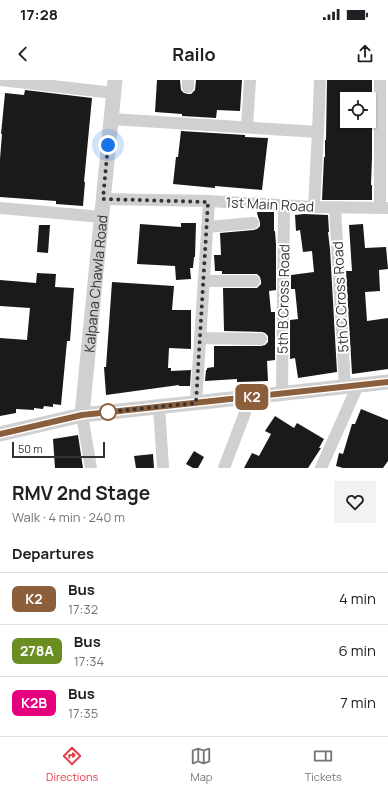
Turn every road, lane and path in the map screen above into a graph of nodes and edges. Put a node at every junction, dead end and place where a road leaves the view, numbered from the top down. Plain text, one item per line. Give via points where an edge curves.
1 (0, 80) edge
2 (250, 80) edge
3 (320, 80) edge
4 (380, 80) edge
5 (114, 86) edge
6 (111, 119) junction
7 (247, 127) junction
8 (318, 132) junction
9 (103, 199) junction
10 (208, 202) junction
11 (284, 205) junction
12 (314, 206) junction
13 (335, 207) junction
14 (0, 208) edge
15 (384, 208) edge
16 (102, 217) junction
17 (253, 223) dead end
18 (207, 227) junction
19 (204, 281) junction
20 (254, 281) dead end
21 (200, 338) junction
22 (261, 338) dead end
23 (388, 382) edge
24 (351, 386) junction
25 (282, 393) junction
26 (251, 397) junction
27 (196, 403) junction
28 (159, 407) junction
29 (82, 415) junction
30 (0, 434) edge
31 (91, 468) edge
32 (163, 468) edge
33 (224, 468) edge
34 (321, 468) edge

1 - 5 street
2 - 7 street
3 - 8 street
4 - 15 street
5 - 6 street, Kalpana Chawla Road
6 - 7 street
6 - 9 street, Kalpana Chawla Road
7 - 8 street
8 - 12 street
9 - 10 street, 1st Main Road
9 - 16 street, Kalpana Chawla Road
10 - 11 street, 1st Main Road
10 - 18 street
11 - 12 street, 1st Main Road
11 - 25 street, 5th B Cross Road
12 - 13 street, 1st Main Road
13 - 15 street, 1st Main Road
13 - 24 street, 5th C Cross Road
14 - 16 street
16 - 29 street, Kalpana Chawla Road
17 - 18 street
18 - 19 street
19 - 20 street
19 - 21 street
21 - 22 street
21 - 27 street
23 - 24 street
24 - 25 street
24 - 34 street
25 - 26 street
26 - 27 street
26 - 33 street
27 - 28 street
28 - 29 street
28 - 32 street
29 - 30 street
29 - 31 street

